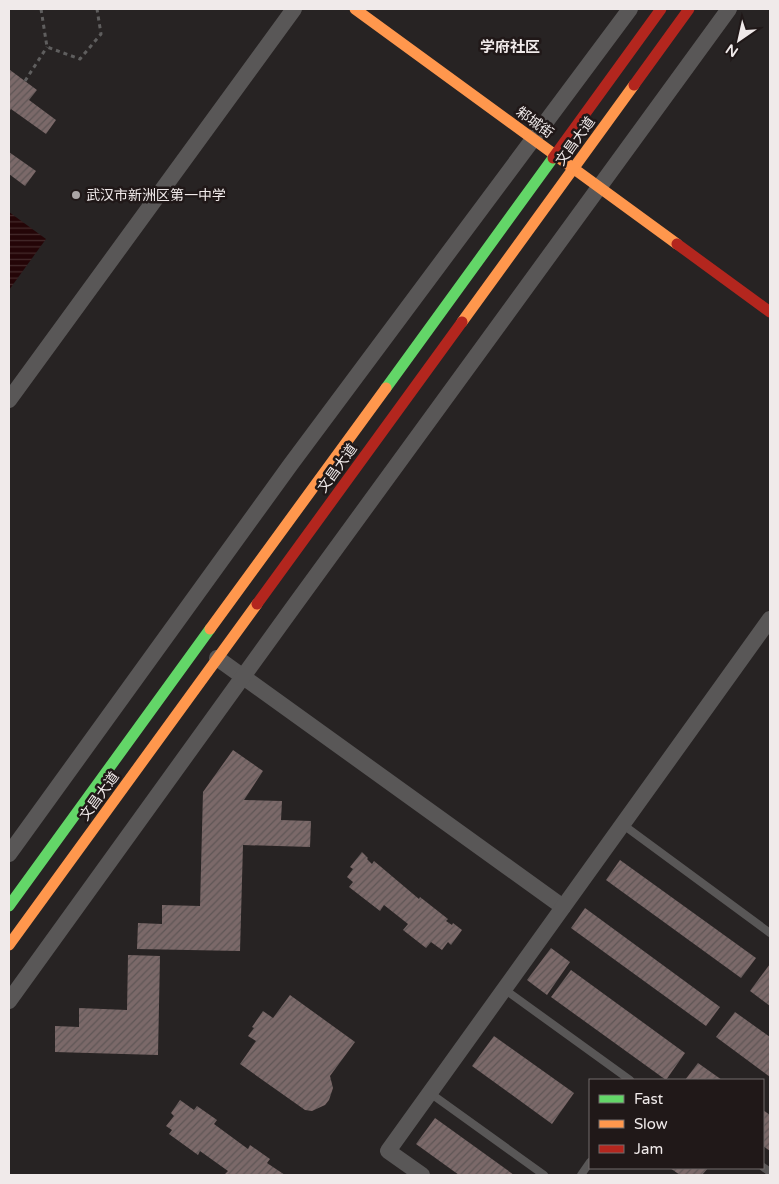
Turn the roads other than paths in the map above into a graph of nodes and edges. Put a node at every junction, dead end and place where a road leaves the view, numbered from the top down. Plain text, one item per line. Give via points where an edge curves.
1 (294, 9) edge
2 (354, 9) edge
3 (630, 9) edge
4 (661, 9) edge
5 (690, 9) edge
6 (730, 9) edge
7 (533, 139) junction
8 (555, 155) junction
9 (573, 168) junction
10 (600, 188) junction
11 (770, 312) edge
12 (9, 400) edge
13 (770, 618) edge
14 (217, 658) junction
15 (243, 677) junction
16 (622, 824) junction
17 (9, 854) edge
18 (9, 906) edge
19 (563, 907) junction
20 (770, 933) edge
21 (9, 945) edge
22 (504, 989) junction
23 (9, 1001) edge
24 (629, 1079) edge
25 (430, 1093) junction
26 (589, 1163) edge
27 (422, 1175) edge
28 (544, 1175) edge
29 (581, 1175) edge

1 - 12 street
2 - 7 main road, 邾城街
3 - 7 street
4 - 8 main road, 文昌大道
5 - 9 main road, 文昌大道
6 - 10 street
7 - 8 main road, 邾城街
7 - 17 street via 290,464
8 - 9 main road, 邾城街
8 - 18 main road, 文昌大道
9 - 10 main road, 邾城街
9 - 14 main road, 文昌大道
10 - 11 main road, 邾城街
10 - 15 street
13 - 16 street
14 - 15 street
14 - 21 main road, 文昌大道
15 - 19 street
15 - 23 street
16 - 19 street
16 - 20 lane
19 - 22 street
22 - 24 lane
22 - 25 street
25 - 27 street via 388,1151
25 - 28 lane
26 - 29 lane

